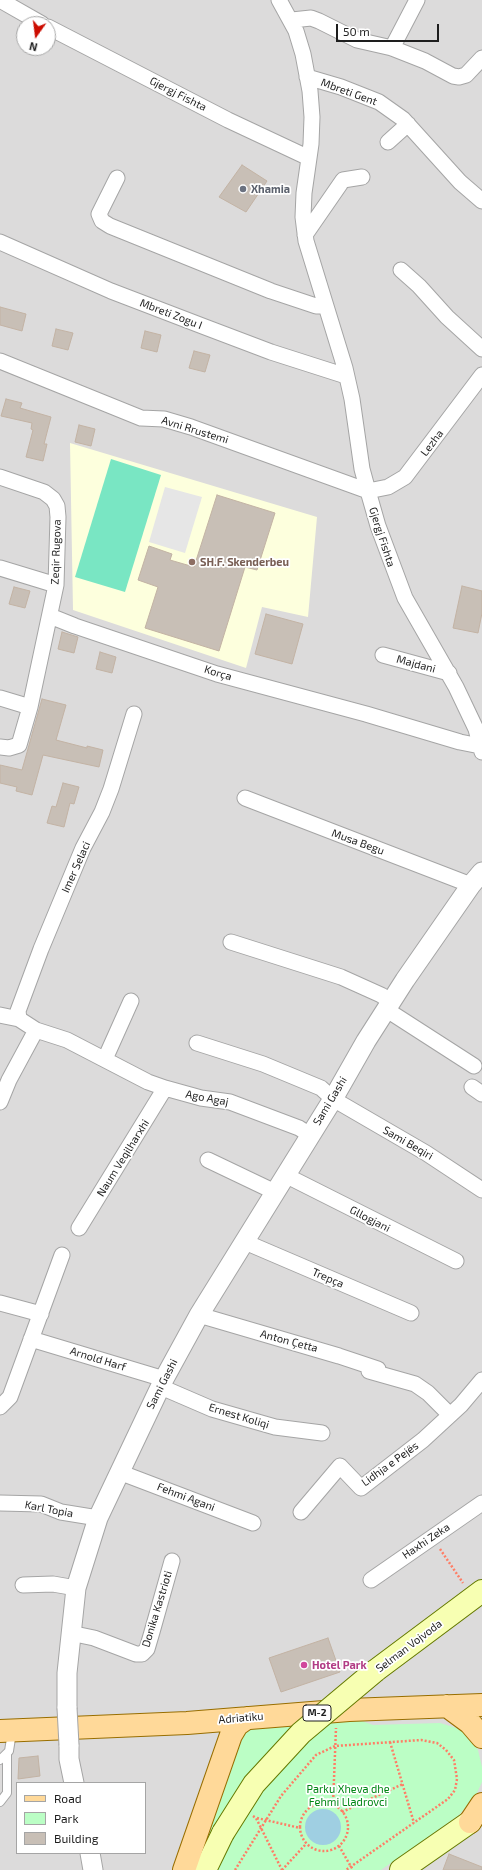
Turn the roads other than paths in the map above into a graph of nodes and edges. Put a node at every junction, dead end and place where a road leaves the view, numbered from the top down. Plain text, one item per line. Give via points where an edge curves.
1 (0, 0) edge
2 (279, 0) edge
3 (416, 0) edge
4 (28, 16) edge
5 (292, 20) junction
6 (56, 31) edge
7 (392, 48) junction
8 (482, 58) edge
9 (307, 77) junction
10 (408, 124) junction
11 (388, 142) dead end
12 (309, 158) junction
13 (362, 177) dead end
14 (118, 178) dead end
15 (482, 201) edge
16 (305, 235) junction
17 (0, 242) edge
18 (401, 270) dead end
19 (325, 306) junction
20 (482, 349) edge
21 (0, 361) edge
22 (482, 375) edge
23 (346, 376) junction
24 (0, 477) edge
25 (368, 491) junction
26 (0, 568) edge
27 (56, 585) junction
28 (50, 616) junction
29 (383, 655) dead end
30 (449, 673) junction
31 (0, 698) edge
32 (30, 707) junction
33 (134, 714) dead end
34 (0, 747) edge
35 (481, 749) edge
36 (245, 798) dead end
37 (476, 879) edge
38 (231, 942) dead end
39 (131, 1001) dead end
40 (389, 1006) junction
41 (0, 1014) edge
42 (19, 1019) junction
43 (36, 1030) junction
44 (197, 1043) dead end
45 (105, 1059) junction
46 (474, 1066) dead end
47 (165, 1088) junction
48 (332, 1099) junction
49 (0, 1102) edge
50 (310, 1135) junction
51 (208, 1160) dead end
52 (285, 1175) junction
53 (482, 1190) edge
54 (274, 1192) junction
55 (79, 1228) dead end
56 (245, 1242) junction
57 (62, 1255) dead end
58 (456, 1261) dead end
59 (0, 1303) edge
60 (411, 1313) dead end
61 (41, 1314) junction
62 (199, 1315) junction
63 (31, 1339) junction
64 (482, 1380) edge
65 (163, 1383) junction
66 (0, 1407) edge
67 (450, 1415) junction
68 (322, 1433) dead end
69 (119, 1472) junction
70 (0, 1503) edge
71 (482, 1503) edge
72 (301, 1512) dead end
73 (98, 1518) junction
74 (253, 1523) dead end
75 (172, 1561) dead end
76 (370, 1580) dead end
77 (23, 1585) dead end
78 (76, 1588) junction
79 (477, 1594) edge
80 (70, 1633) junction
81 (482, 1705) edge
82 (447, 1706) junction
83 (247, 1718) junction
84 (187, 1723) junction
85 (6, 1731) edge
86 (482, 1737) edge
87 (226, 1752) junction
88 (7, 1754) junction
89 (0, 1760) edge
90 (74, 1782) edge
91 (0, 1802) edge
92 (478, 1814) edge
93 (90, 1854) edge
94 (93, 1870) edge
95 (184, 1870) edge
96 (205, 1870) edge
97 (401, 1870) edge

1 - 4 street
2 - 5 street, Gjergj Fishta
3 - 7 street
5 - 7 street via 311,18 357,40
5 - 9 street, Gjergj Fishta
6 - 12 street, Gjergj Fishta via 228,120
7 - 8 street via 459,77 466,75
9 - 10 street, Mbreti Gent via 379,102
9 - 12 street, Gjergj Fishta via 312,118
10 - 11 street
10 - 15 street, Mbreti Gent via 460,182
12 - 16 street, Gjergj Fishta via 304,193
13 - 16 street via 343,180
14 - 19 street via 99,214 102,221 110,226 271,291 316,306
16 - 19 street, Gjergj Fishta
17 - 23 street, Mbreti Zogu I via 111,291 271,352
18 - 20 street
19 - 23 street, Gjergj Fishta
21 - 25 street, Avni Rrustemi via 141,418 164,419 191,427
22 - 25 street, Lezha via 405,477 388,487
23 - 25 street, Gjergj Fishta
24 - 27 street, Zeqir Rugova via 44,492 57,506
25 - 30 street, Gjergj Fishta via 404,598
26 - 27 street
27 - 28 street, Zeqir Rugova
28 - 32 street
28 - 35 street, Korça via 217,674 366,714
29 - 30 street, Majdani
30 - 35 street, Gjergj Fishta via 471,716
31 - 32 street
32 - 34 street via 19,744 9,748
33 - 42 street, Imer Selaci via 111,789 83,848 41,949 18,1011
36 - 37 street, Musa Begu
37 - 40 street, Sami Gashi
38 - 40 street via 341,978 381,994
39 - 45 street
40 - 46 street
40 - 48 street, Sami Gashi
41 - 42 street, Ago Agaj
42 - 43 street, Ago Agaj
43 - 45 street, Ago Agaj via 67,1040
43 - 49 street
44 - 48 street, Sami Beqiri via 263,1064 326,1091
45 - 47 street, Ago Agaj
47 - 50 street, Ago Agaj via 230,1102 293,1125
47 - 55 street, Naum Veqilharxhi
48 - 50 street, Sami Gashi
48 - 53 street, Sami Beqiri via 426,1153
50 - 52 street, Sami Gashi
51 - 54 street
52 - 54 street, Sami Gashi
52 - 58 street, Gllogjani
54 - 56 street, Sami Gashi
56 - 60 street, Trepça
56 - 62 street, Sami Gashi
57 - 61 street
59 - 61 street
61 - 63 street
62 - 65 street, Sami Gashi
62 - 67 street, Anton Çetta via 324,1351 415,1384
63 - 65 street, Arnold Harf
63 - 66 street via 10,1397
64 - 67 street, Lidhja e Pejës
65 - 68 street, Ernest Koliqi via 212,1409 275,1427
65 - 69 street, Sami Gashi
67 - 72 street, Lidhja e Pejës via 361,1488 340,1466
69 - 73 street, Sami Gashi
69 - 74 street, Fehmi Agani
70 - 73 street, Karl Topia via 41,1504 61,1512
71 - 76 street, Haxhi Zeka
73 - 78 street, Sami Gashi
75 - 80 street, Donika Kastrioti via 147,1649 142,1654
77 - 78 street via 53,1584
78 - 80 street, Sami Gashi
79 - 96 main road, Selman Vojvoda, bridge via 376,1671 301,1733 254,1784 223,1833
80 - 90 street, Sami Gashi, bridge via 67,1708 69,1759
81 - 82 main road, Adriatiku / M-2
82 - 83 main road, Adriatiku / M-2
82 - 86 main road via 470,1723
83 - 84 main road, Adriatiku / M-2
83 - 87 main road via 237,1725
84 - 85 main road, Adriatiku / M-2
84 - 87 main road via 210,1734 219,1741
85 - 88 lane
87 - 95 main road
88 - 89 lane
88 - 91 lane via 7,1793
92 - 97 main road
93 - 94 street

